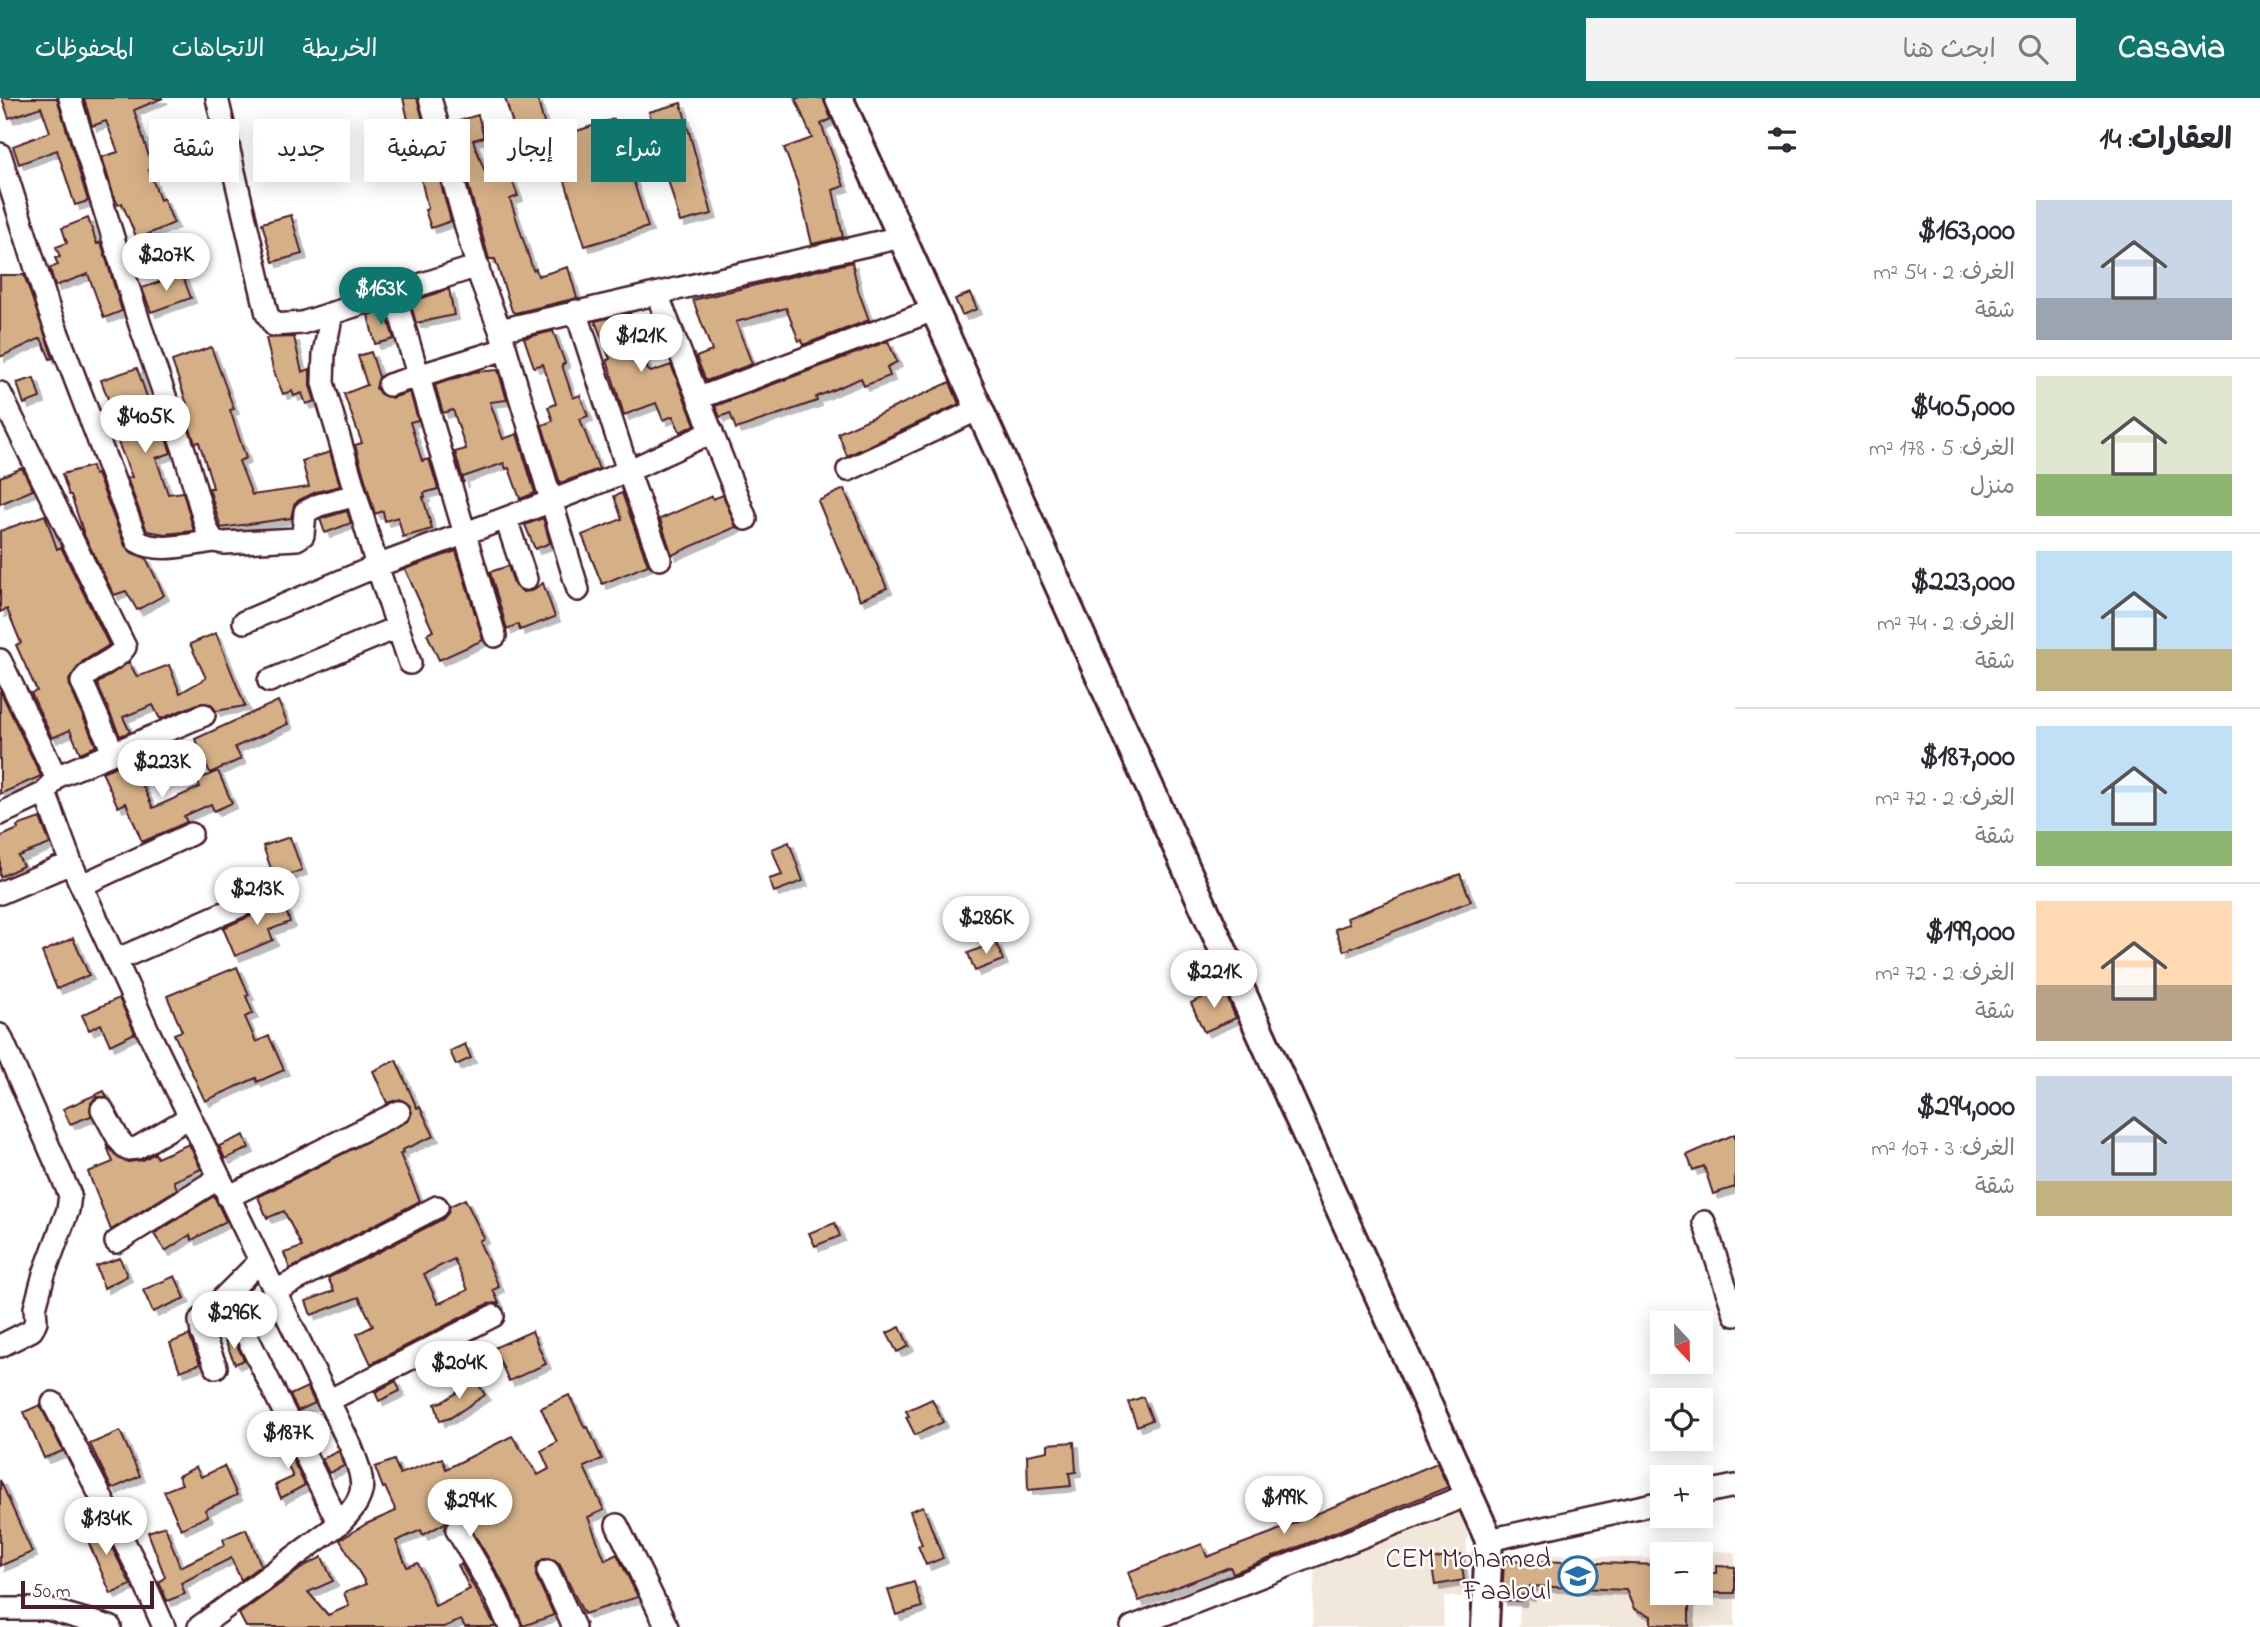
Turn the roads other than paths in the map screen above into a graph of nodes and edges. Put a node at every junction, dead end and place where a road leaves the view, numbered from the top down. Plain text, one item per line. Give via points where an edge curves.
1 (70, 98) edge
2 (217, 98) edge
3 (430, 98) edge
4 (839, 98) edge
5 (0, 154) edge
6 (901, 237) junction
7 (478, 267) junction
8 (394, 293) junction
9 (657, 294) junction
10 (934, 310) junction
11 (576, 311) junction
12 (332, 313) junction
13 (502, 339) junction
14 (419, 376) junction
15 (389, 385) dead end
16 (0, 393) edge
17 (699, 398) junction
18 (979, 409) junction
19 (712, 432) junction
20 (848, 470) dead end
21 (628, 471) junction
22 (356, 495) junction
23 (552, 501) junction
24 (506, 519) junction
25 (746, 519) dead end
26 (466, 533) junction
27 (214, 541) junction
28 (660, 559) dead end
29 (377, 566) junction
30 (526, 579) dead end
31 (578, 590) dead end
32 (244, 622) dead end
33 (398, 627) junction
34 (495, 636) dead end
35 (0, 660) edge
36 (410, 663) dead end
37 (269, 681) dead end
38 (204, 715) dead end
39 (113, 752) junction
40 (51, 785) junction
41 (0, 814) edge
42 (191, 834) dead end
43 (72, 863) junction
44 (82, 886) junction
45 (0, 893) edge
46 (254, 900) dead end
47 (116, 960) junction
48 (0, 1035) edge
49 (102, 1109) dead end
50 (399, 1112) dead end
51 (190, 1118) junction
52 (224, 1187) junction
53 (437, 1207) dead end
54 (1703, 1222) dead end
55 (116, 1242) dead end
56 (260, 1261) junction
57 (275, 1292) junction
58 (235, 1312) dead end
59 (1735, 1315) edge
60 (493, 1316) dead end
61 (0, 1346) edge
62 (216, 1367) dead end
63 (328, 1401) junction
64 (53, 1404) dead end
65 (1735, 1486) edge
66 (1713, 1491) edge
67 (1455, 1500) dead end
68 (1650, 1505) edge
69 (338, 1524) junction
70 (617, 1525) dead end
71 (457, 1530) dead end
72 (1489, 1540) junction
73 (548, 1571) dead end
74 (0, 1609) edge
75 (110, 1627) edge
76 (164, 1627) edge
77 (199, 1627) edge
78 (510, 1627) edge
79 (574, 1627) edge
80 (667, 1627) edge
81 (1132, 1627) edge
82 (1485, 1627) edge

1 - 27 street via 140,325
2 - 12 street via 270,321 286,325
3 - 7 street
4 - 6 street
5 - 27 street via 50,313 137,541 157,548
6 - 9 street
6 - 10 street
7 - 8 street
7 - 13 street
8 - 12 street
8 - 14 street
9 - 11 street
9 - 17 street
10 - 17 street
10 - 18 street
11 - 13 street
11 - 21 street
12 - 22 street via 323,383
13 - 14 street
13 - 23 street
14 - 15 street
14 - 26 street
16 - 39 street via 125,647 82,682
17 - 19 street
18 - 20 street
18 - 72 street
19 - 21 street
19 - 25 street
21 - 23 street
21 - 28 street
22 - 27 street via 305,512 303,535 297,539
22 - 29 street
23 - 24 street
23 - 31 street
24 - 26 street
24 - 30 street
26 - 29 street
26 - 34 street
29 - 32 street
29 - 33 street
33 - 36 street
33 - 37 street
35 - 40 street
38 - 39 street
39 - 40 street
40 - 41 street
40 - 43 street
42 - 44 street
43 - 44 street
43 - 45 street
44 - 47 street
46 - 47 street
47 - 51 street
48 - 61 street via 71,1195 44,1273 32,1330
49 - 51 street via 127,1149 137,1148
50 - 52 street
51 - 52 street
52 - 55 street
52 - 56 street
53 - 57 street
54 - 59 street
56 - 57 street
56 - 62 street via 200,1321
57 - 63 street
58 - 69 street
60 - 63 street
63 - 69 street via 355,1457 363,1489 356,1507
64 - 76 street
65 - 66 street
67 - 81 street
68 - 72 street
69 - 77 street
70 - 80 street
71 - 78 street
72 - 82 street
73 - 79 street
74 - 75 street via 48,1609

